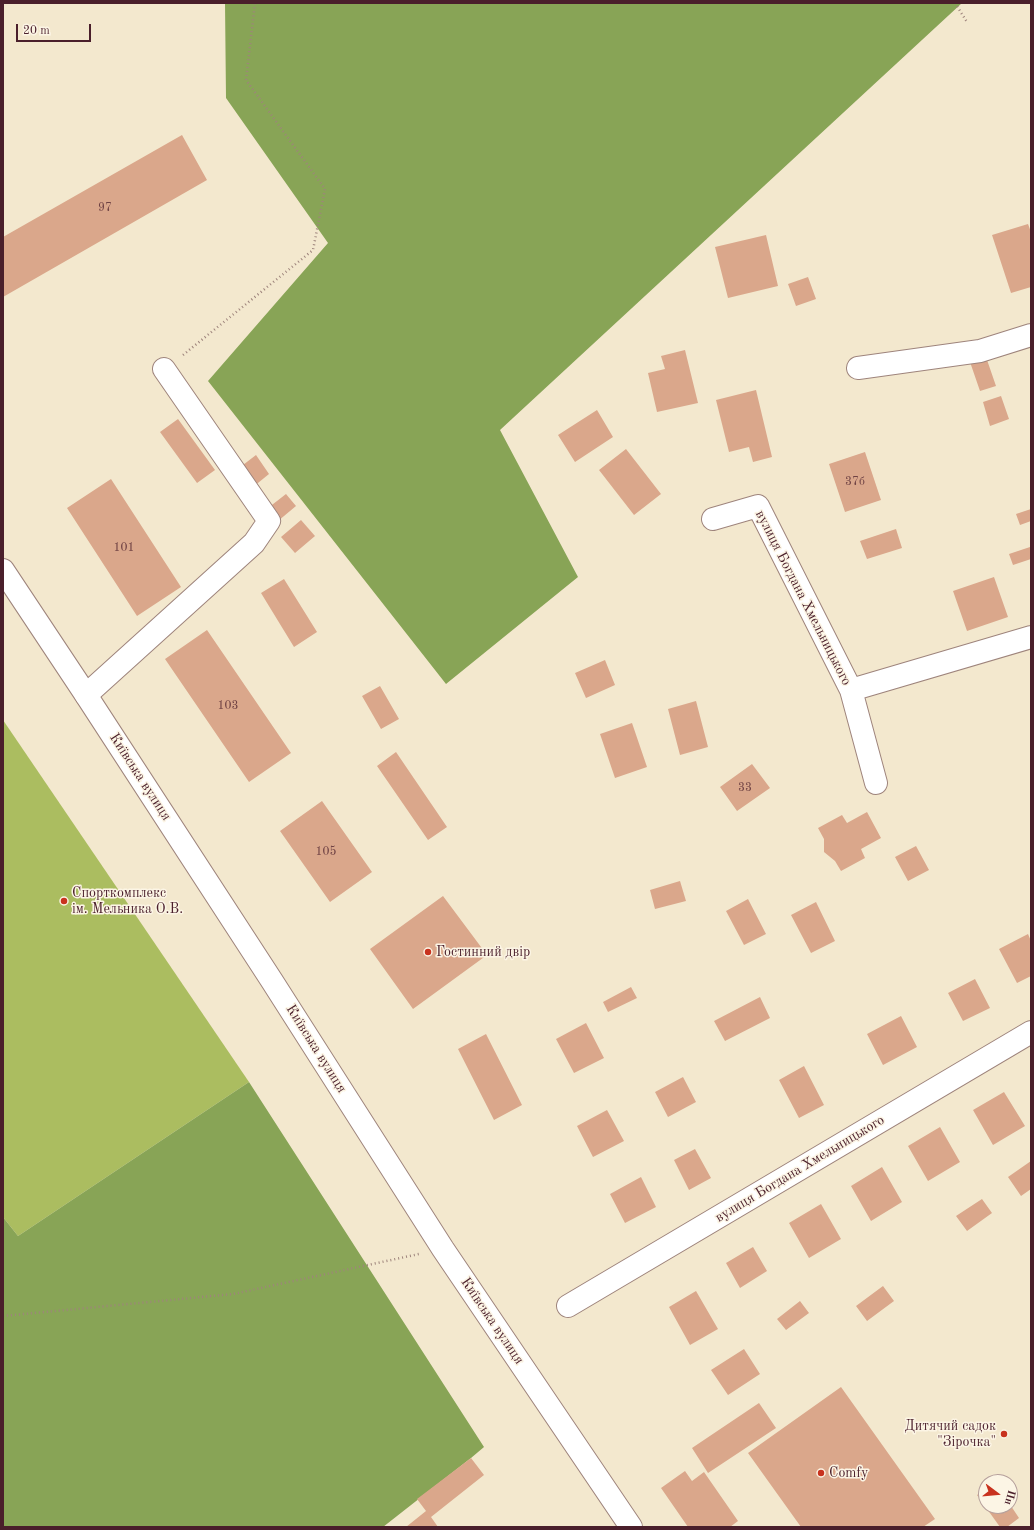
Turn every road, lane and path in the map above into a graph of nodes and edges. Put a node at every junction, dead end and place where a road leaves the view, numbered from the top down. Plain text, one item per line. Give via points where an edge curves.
1 (256, 3) edge
2 (955, 3) edge
3 (967, 22) dead end
4 (1031, 335) edge
5 (858, 368) dead end
6 (164, 369) joint
7 (713, 520) dead end
8 (3, 570) edge
9 (1031, 637) edge
10 (851, 690) junction
11 (86, 695) junction
12 (876, 783) dead end
13 (1031, 1032) edge
14 (443, 1249) junction
15 (568, 1306) dead end
16 (3, 1316) edge
17 (631, 1527) edge

1 - 6 path via 246,80 325,189 313,250
2 - 3 path
4 - 5 main road via 980,351
6 - 11 main road via 269,520 254,543
7 - 10 main road, вулиця Богдана Хмельницького via 758,506
8 - 11 main road, Київська вулиця
9 - 10 main road, вулиця Богдана Хмельницького
10 - 12 main road
11 - 14 main road, Київська вулиця
13 - 15 main road, вулиця Богдана Хмельницького
14 - 16 path via 233,1294
14 - 17 main road, Київська вулиця

